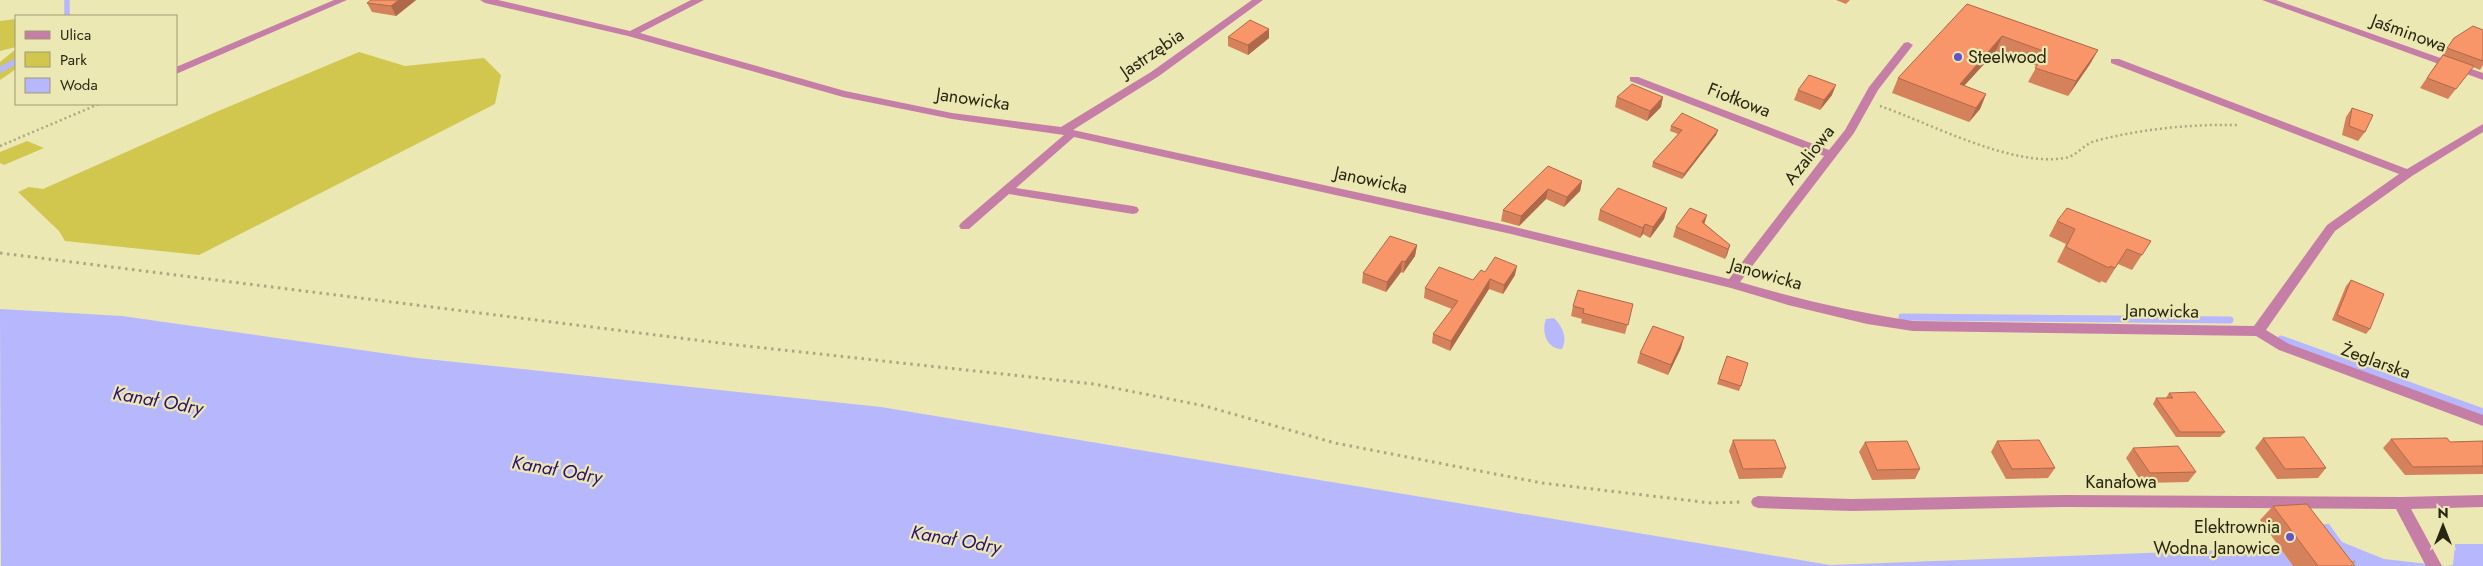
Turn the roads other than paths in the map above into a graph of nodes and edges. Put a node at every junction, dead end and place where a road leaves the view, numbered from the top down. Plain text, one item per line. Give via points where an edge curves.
1 (342, 0) edge
2 (485, 0) edge
3 (699, 0) edge
4 (1258, 0) edge
5 (2268, 0) edge
6 (631, 34) junction
7 (1908, 45) dead end
8 (2115, 61) dead end
9 (178, 70) edge
10 (2483, 76) edge
11 (1634, 79) dead end
12 (2483, 127) edge
13 (1068, 132) junction
14 (1831, 155) junction
15 (2408, 173) junction
16 (1007, 190) junction
17 (1133, 210) dead end
18 (965, 226) dead end
19 (1732, 284) junction
20 (2258, 331) junction
21 (2483, 421) edge
22 (1758, 502) road end
23 (2483, 502) edge
24 (2400, 503) junction
25 (2433, 563) edge

1 - 9 street
2 - 6 street, Janowicka
3 - 6 street
4 - 13 street, Jastrzębia
5 - 10 street, Jaśminowa
6 - 13 street, Janowicka via 897,107
7 - 14 street, Azaliowa via 1865,101 1850,131
8 - 15 street
11 - 14 street, Fiołkowa
12 - 15 street
13 - 16 street, Jastrzębia
13 - 19 street, Janowicka via 1511,230
14 - 19 street, Azaliowa
15 - 20 street via 2331,228
16 - 17 street
16 - 18 street, Jastrzębia
19 - 20 street, Janowicka via 1788,301 1913,326
20 - 21 street, Żeglarska via 2284,347
22 - 24 street, Kanałowa via 1852,505 2065,501
23 - 24 street, Kanałowa
24 - 25 street

